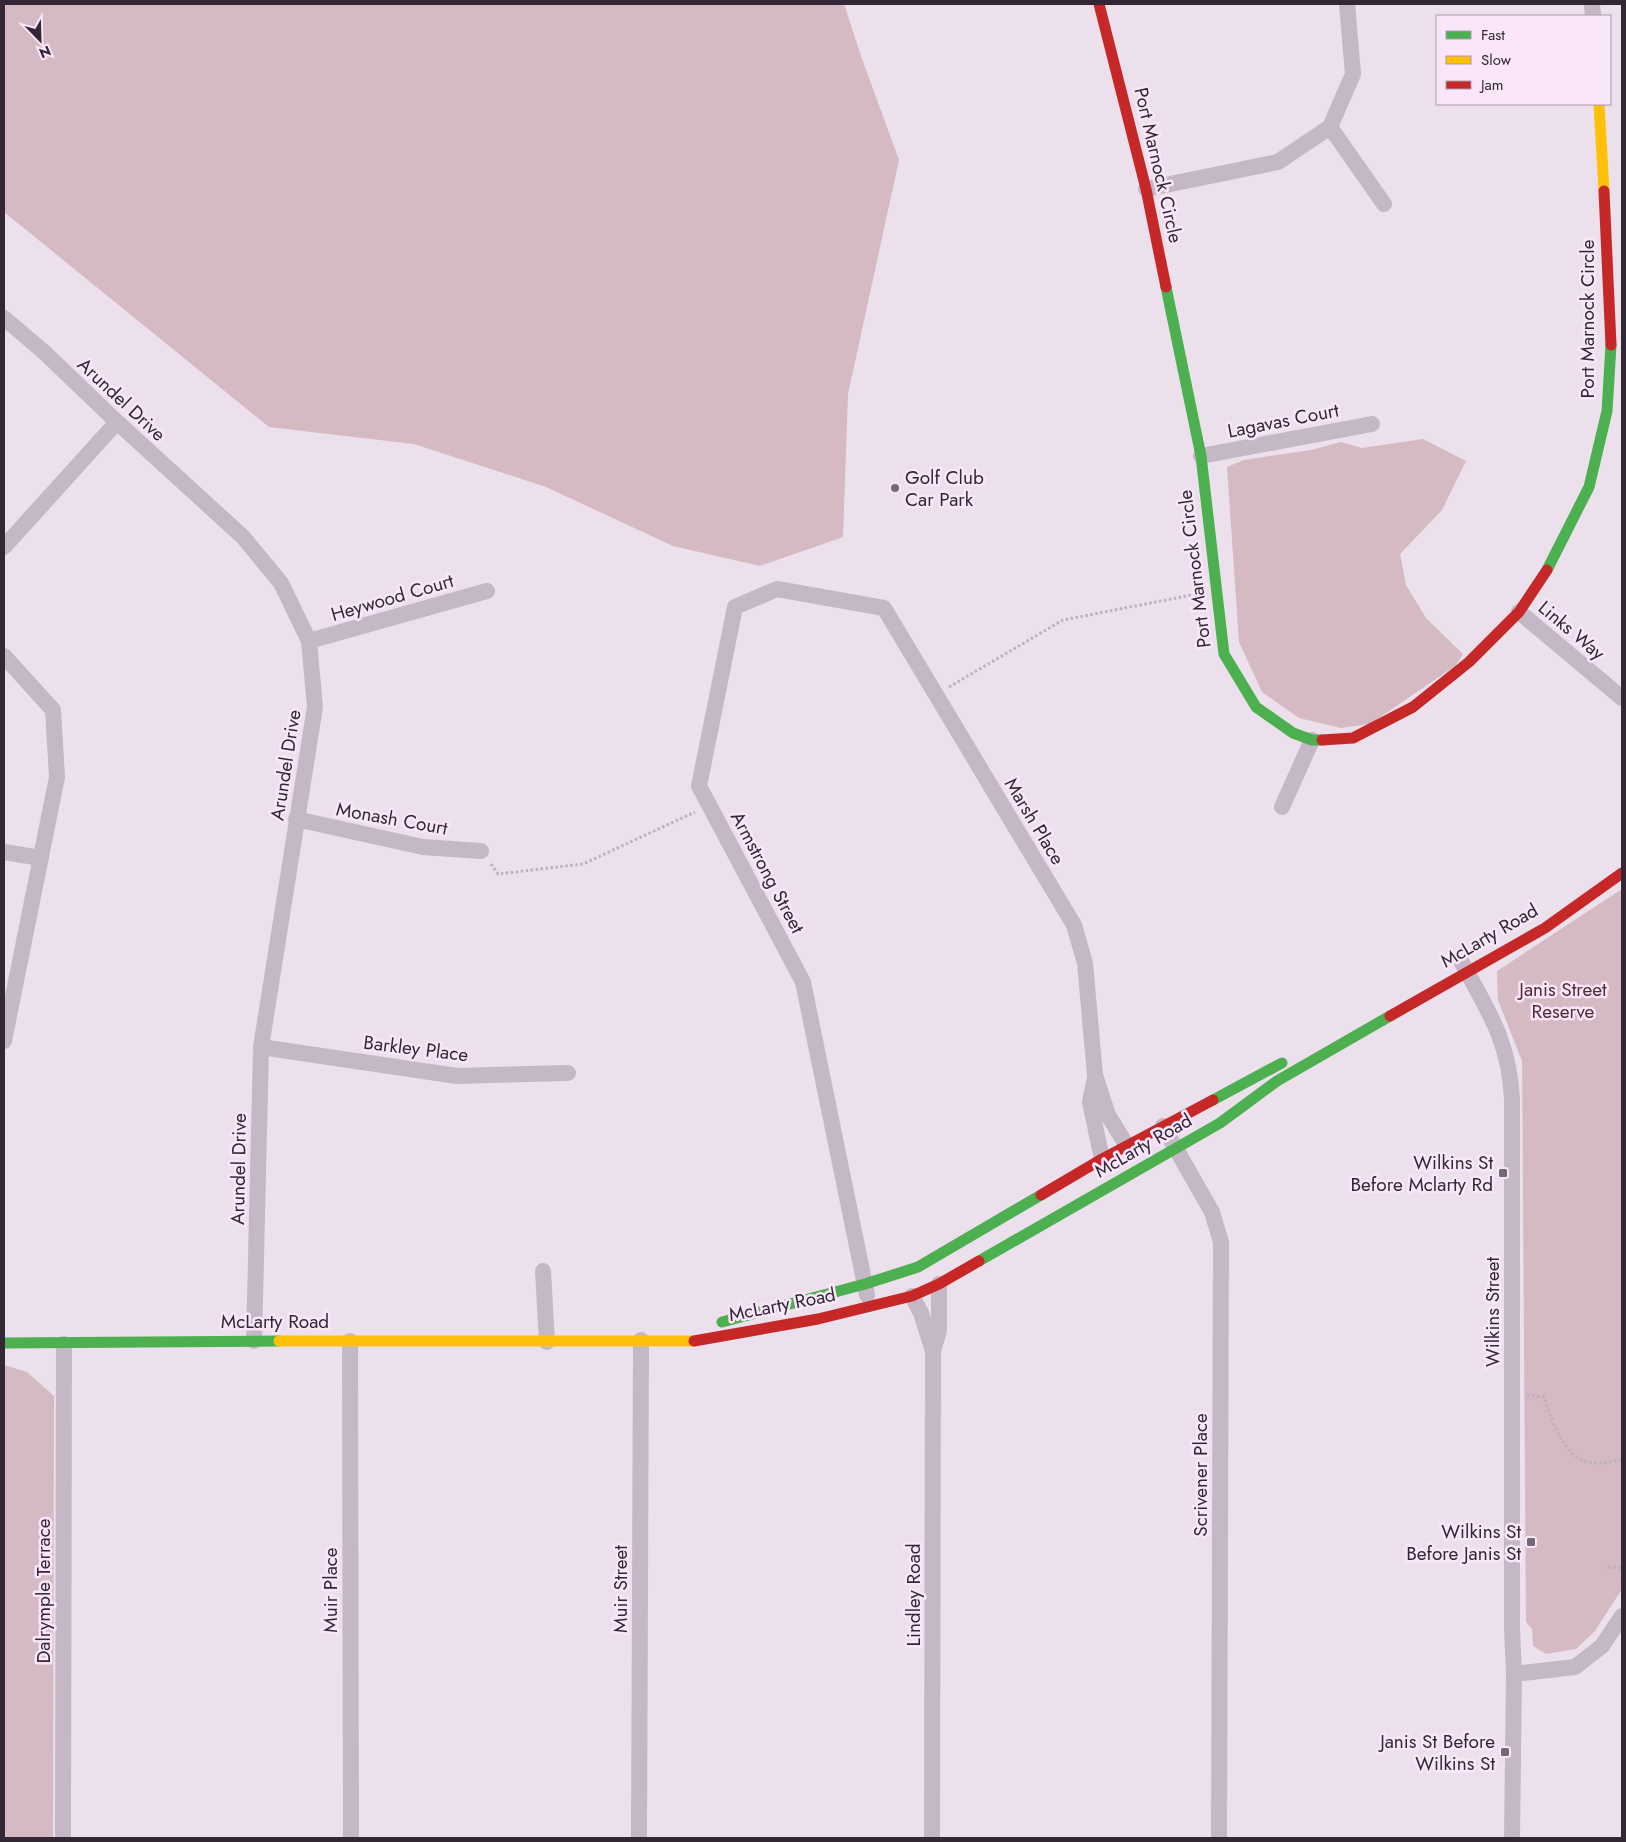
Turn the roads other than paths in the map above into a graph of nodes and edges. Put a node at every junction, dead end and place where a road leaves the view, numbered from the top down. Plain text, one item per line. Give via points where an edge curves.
1 (1099, 4) edge
2 (1347, 4) edge
3 (1599, 105) edge
4 (1330, 126) junction
5 (1146, 189) junction
6 (1384, 204) dead end
7 (4, 318) edge
8 (117, 422) junction
9 (1372, 424) dead end
10 (1201, 456) junction
11 (4, 547) edge
12 (487, 591) dead end
13 (884, 608) joint
14 (1519, 612) junction
15 (309, 641) junction
16 (4, 656) edge
17 (1622, 698) edge
18 (1312, 740) junction
19 (1282, 807) dead end
20 (296, 819) junction
21 (481, 851) road end
22 (4, 852) edge
23 (40, 858) junction
24 (1622, 873) edge
25 (1588, 883) dead end
26 (1566, 898) dead end
27 (1462, 964) junction
28 (4, 1041) edge
29 (261, 1047) junction
30 (1288, 1059) dead end
31 (568, 1073) dead end
32 (1095, 1076) junction
33 (1163, 1126) junction
34 (1177, 1149) junction
35 (1114, 1152) junction
36 (1127, 1178) junction
37 (918, 1267) junction
38 (543, 1271) dead end
39 (865, 1284) junction
40 (926, 1290) junction
41 (869, 1307) junction
42 (707, 1325) dead end
43 (688, 1329) dead end
44 (641, 1340) junction
45 (254, 1341) junction
46 (350, 1341) junction
47 (547, 1342) junction
48 (4, 1343) edge
49 (64, 1344) junction
50 (933, 1351) junction
51 (1622, 1616) edge
52 (1514, 1674) junction
53 (63, 1838) edge
54 (350, 1838) edge
55 (639, 1838) edge
56 (932, 1838) edge
57 (1219, 1838) edge
58 (1512, 1838) edge

1 - 5 street, Port Marnock Circle
2 - 4 street via 1353,74
3 - 14 street, Port Marnock Circle via 1611,348 1607,411 1590,487 1552,563
4 - 5 street via 1278,162
4 - 6 street
5 - 10 street, Port Marnock Circle
7 - 8 street, Arundel Drive
8 - 11 street
8 - 15 street, Arundel Drive via 243,537 281,584
9 - 10 street, Lagavas Court
10 - 18 street, Port Marnock Circle via 1224,654 1256,707 1293,733
12 - 15 street, Heywood Court
13 - 32 street, Marsh Place via 1074,925 1085,963
13 - 39 street, Armstrong Street via 778,589 734,607 699,786 803,982
14 - 17 street, Links Way
14 - 18 street, Port Marnock Circle via 1469,662 1413,707 1353,738
15 - 20 street, Arundel Drive via 315,707
16 - 23 street via 53,710 57,776
18 - 19 street
20 - 21 street, Monash Court via 423,848
20 - 29 street, Arundel Drive
22 - 23 street
23 - 28 street
24 - 27 street, McLarty Road via 1544,928
25 - 26 street
27 - 34 street, McLarty Road via 1277,1081 1220,1123
27 - 52 street, Wilkins Street via 1498,1029 1512,1085
29 - 31 street, Barkley Place via 457,1076
29 - 45 street, Arundel Drive
30 - 33 street, McLarty Road
32 - 35 street, Marsh Place via 1108,1115
32 - 35 street, Marsh Place via 1090,1102
33 - 34 street, Scrivener Place
33 - 35 street, McLarty Road
34 - 36 street, McLarty Road
34 - 57 street, Scrivener Place via 1212,1212 1221,1242
35 - 36 street
35 - 37 street, McLarty Road
36 - 40 street, McLarty Road
37 - 39 street, McLarty Road
37 - 40 street
38 - 47 street
39 - 41 street, Armstrong Street
39 - 42 street, McLarty Road
40 - 41 street, McLarty Road
40 - 50 street, Lindley Road via 922,1313
40 - 50 street, Lindley Road via 939,1331
41 - 44 street, McLarty Road via 696,1341
43 - 44 street, McLarty Road
44 - 47 street, McLarty Road
44 - 55 street, Muir Street
45 - 46 street, McLarty Road
45 - 49 street, McLarty Road
46 - 47 street, McLarty Road
46 - 54 street, Muir Place
48 - 49 street, McLarty Road
49 - 53 street, Dalrymple Terrace
50 - 56 street, Lindley Road
51 - 52 street via 1602,1646 1575,1667
52 - 58 street, Wilkins Street

